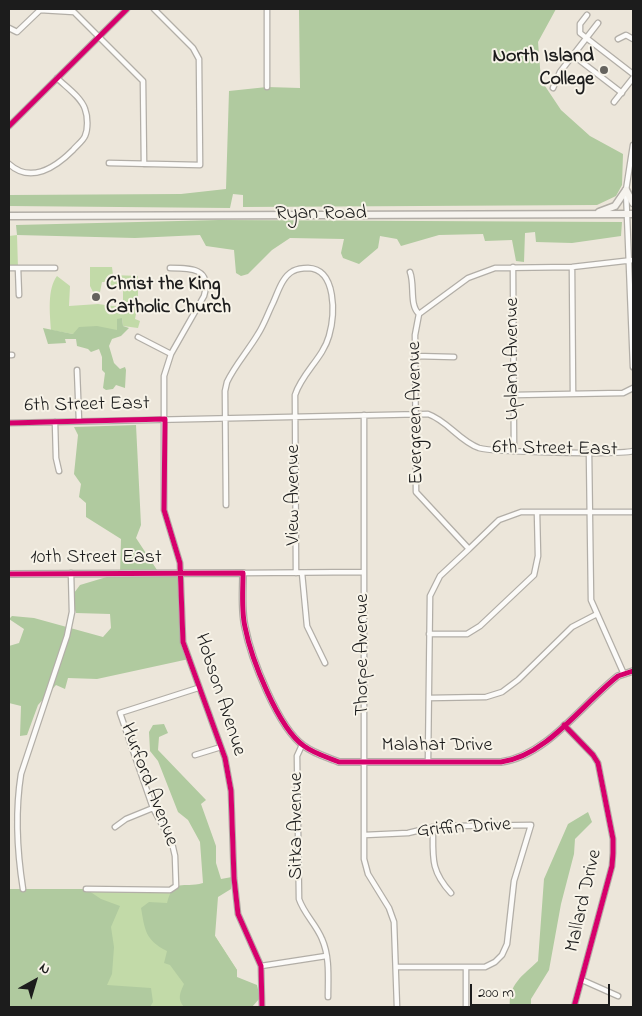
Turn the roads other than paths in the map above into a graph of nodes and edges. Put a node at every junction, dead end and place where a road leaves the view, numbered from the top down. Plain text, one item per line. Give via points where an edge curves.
1 (127, 9) edge
2 (154, 9) edge
3 (262, 9) edge
4 (267, 9) edge
5 (40, 10) edge
6 (587, 15) dead end
7 (598, 23) dead end
8 (9, 28) edge
9 (99, 37) junction
10 (587, 39) junction
11 (618, 39) dead end
12 (633, 39) edge
13 (574, 56) junction
14 (633, 74) edge
15 (57, 78) junction
16 (633, 78) edge
17 (267, 87) dead end
18 (553, 88) dead end
19 (622, 94) junction
20 (614, 102) dead end
21 (9, 126) edge
22 (633, 144) edge
23 (109, 163) dead end
24 (9, 164) edge
25 (144, 164) junction
26 (626, 190) junction
27 (633, 203) edge
28 (595, 214) junction
29 (630, 214) edge
30 (9, 216) edge
31 (631, 260) edge
32 (514, 267) junction
33 (572, 267) junction
34 (9, 268) edge
35 (18, 268) junction
36 (56, 268) dead end
37 (170, 268) dead end
38 (410, 272) dead end
39 (19, 295) dead end
40 (419, 314) junction
41 (631, 315) edge
42 (138, 337) dead end
43 (171, 354) junction
44 (415, 356) junction
45 (454, 357) dead end
46 (633, 367) edge
47 (77, 370) dead end
48 (633, 388) edge
49 (573, 394) junction
50 (514, 395) junction
51 (415, 414) junction
52 (364, 415) junction
53 (295, 417) junction
54 (225, 418) junction
55 (165, 420) junction
56 (78, 421) junction
57 (55, 422) junction
58 (9, 423) edge
59 (514, 451) junction
60 (633, 451) edge
61 (590, 452) junction
62 (60, 471) dead end
63 (226, 505) dead end
64 (537, 512) junction
65 (590, 512) junction
66 (633, 512) edge
67 (468, 549) junction
68 (364, 572) junction
69 (181, 573) junction
70 (242, 573) junction
71 (296, 573) junction
72 (302, 573) junction
73 (9, 574) edge
74 (71, 574) junction
75 (597, 614) junction
76 (429, 634) junction
77 (326, 663) dead end
78 (633, 670) edge
79 (623, 672) junction
80 (198, 688) junction
81 (429, 698) junction
82 (564, 725) junction
83 (302, 745) junction
84 (221, 747) junction
85 (196, 754) dead end
86 (428, 762) junction
87 (364, 763) junction
88 (153, 808) junction
89 (115, 827) dead end
90 (433, 827) junction
91 (364, 835) junction
92 (23, 888) dead end
93 (86, 889) dead end
94 (451, 893) dead end
95 (326, 956) junction
96 (261, 966) junction
97 (396, 967) junction
98 (466, 967) junction
99 (582, 980) junction
100 (618, 996) dead end
101 (328, 997) dead end
102 (262, 1007) edge
103 (397, 1007) edge
104 (466, 1007) edge
105 (574, 1007) edge

1 - 9 street
2 - 25 street via 193,48 199,59 200,165
3 - 4 street
4 - 17 street
5 - 8 street via 23,29 17,32
5 - 9 street via 74,12
6 - 10 street via 579,27
7 - 10 street
9 - 15 street
9 - 25 street via 143,80
10 - 13 street
10 - 14 street
11 - 12 street via 626,35
13 - 18 street via 560,72
13 - 19 street
15 - 21 street
15 - 24 street via 85,108 88,122 85,137 59,164 46,171 28,172
16 - 19 street
19 - 20 street
22 - 26 street
23 - 25 street
26 - 27 main road
26 - 28 main road via 615,206
26 - 29 street
28 - 29 main road, Ryan Road
28 - 30 main road, Ryan Road
29 - 31 street
31 - 33 street
31 - 41 street
32 - 33 street
32 - 40 street via 495,268 468,278
32 - 50 street, Upland Avenue
33 - 49 street
34 - 35 street
35 - 36 street
35 - 39 street
37 - 43 street, Hobson Avenue via 198,271 205,278 207,287
38 - 40 street, Evergreen Avenue via 414,282 414,305
40 - 44 street, Evergreen Avenue
41 - 46 street
42 - 43 street
43 - 55 street, Hobson Avenue via 164,376
44 - 45 street
44 - 51 street, Evergreen Avenue
47 - 56 street
48 - 49 street via 623,393
49 - 50 street
50 - 59 street, Upland Avenue
51 - 52 street, 6th Street East
51 - 59 street, 6th Street East via 441,418 479,448
51 - 67 street, Evergreen Avenue via 416,492
52 - 53 street, 6th Street East
52 - 68 street, Thorpe Avenue
53 - 54 street, 6th Street East
53 - 54 street, View Avenue via 298,385 321,351 331,328 329,283 313,268 292,271 283,280 258,333 227,382
53 - 71 street, View Avenue
54 - 55 street, 6th Street East
54 - 63 street
55 - 56 street, 6th Street East
55 - 69 street, Hobson Avenue via 164,510
56 - 57 street, 6th Street East
57 - 58 street, 6th Street East
57 - 62 street via 56,458
59 - 61 street, 6th Street East
60 - 61 street, 6th Street East
61 - 65 street
64 - 65 street
64 - 67 street via 521,512 499,520
64 - 76 street via 538,556 534,575 480,626 467,634
65 - 66 street
65 - 75 street via 591,600
67 - 76 street via 433,586
68 - 72 street, 10th Street East
68 - 87 street, Thorpe Avenue
69 - 70 street, 10th Street East
69 - 74 street, 10th Street East
69 - 80 street, Hobson Avenue via 183,642
70 - 71 street, 10th Street East
70 - 83 street, Sitka Avenue via 244,625 249,645 277,712
71 - 72 street, 10th Street East
72 - 77 street via 307,626
73 - 74 street, 10th Street East
74 - 92 street via 72,612 67,636 21,774 19,864
75 - 79 street
75 - 81 street via 572,627 502,692 486,697
76 - 81 street
78 - 79 street
79 - 82 street, Malahat Drive
80 - 84 street, Hobson Avenue
80 - 88 street, Hurford Avenue via 120,713
81 - 86 street
82 - 86 street, Malahat Drive via 537,750 513,760
82 - 99 street, Mallard Drive via 598,764 613,839 612,866
83 - 87 street, Malahat Drive via 339,762
83 - 95 street, Sitka Avenue via 297,756 299,899 303,911 322,937
84 - 85 street
84 - 96 street, Hobson Avenue via 231,791 238,914
86 - 87 street, Malahat Drive
87 - 91 street, Thorpe Avenue
88 - 89 street
88 - 93 street, Hurford Avenue via 172,843 176,886 173,889
90 - 91 street, Griffin Drive via 408,833
90 - 94 street via 438,879
90 - 98 street, Griffin Drive via 531,826 514,881 507,944 502,955 485,967
91 - 97 street, Thorpe Avenue via 368,874 390,908 394,922
95 - 96 street
95 - 101 street, Sitka Avenue
96 - 102 street, Hobson Avenue
97 - 98 street, Griffin Drive
97 - 103 street, Thorpe Avenue
98 - 104 street
99 - 100 street
99 - 105 street, Mallard Drive

